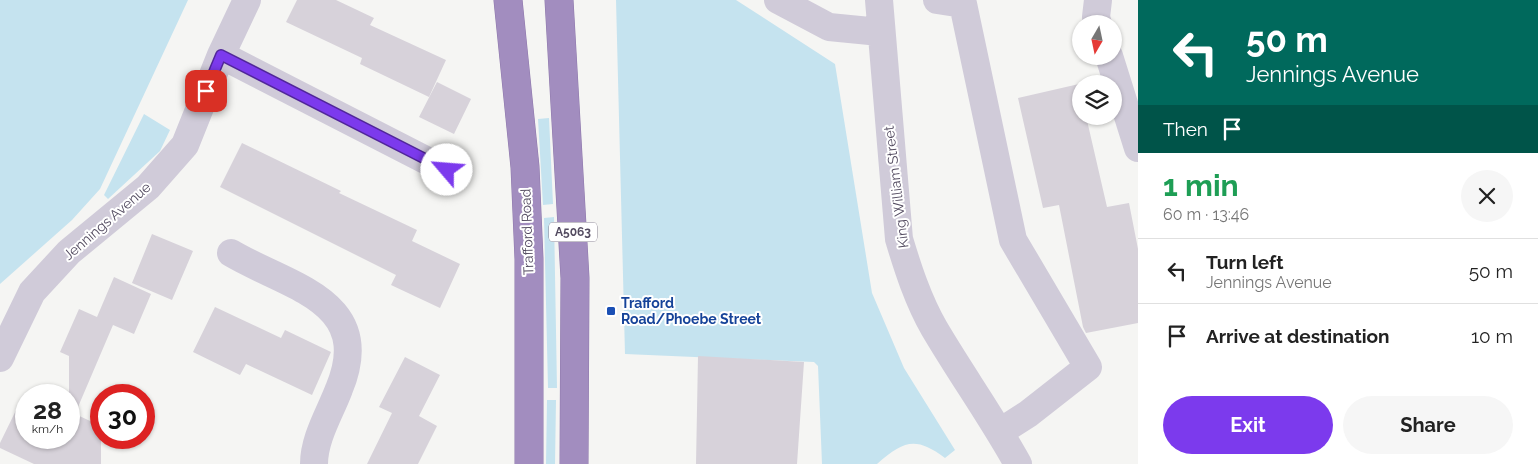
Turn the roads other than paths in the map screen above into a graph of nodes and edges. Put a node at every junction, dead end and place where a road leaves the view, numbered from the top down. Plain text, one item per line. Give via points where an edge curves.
1 (247, 0) edge
2 (508, 0) edge
3 (559, 0) edge
4 (778, 0) edge
5 (879, 0) edge
6 (937, 0) edge
7 (1098, 0) edge
8 (1096, 15) edge
9 (880, 32) junction
10 (221, 55) junction
11 (1112, 65) edge
12 (1138, 148) edge
13 (447, 170) dead end
14 (231, 253) dead end
15 (0, 358) edge
16 (1000, 432) junction
17 (314, 464) edge
18 (529, 464) edge
19 (574, 464) edge
20 (1018, 464) edge

1 - 10 street, Jennings Avenue
2 - 18 highway, Trafford Road via 526,186
3 - 19 highway, A5063 via 575,278
4 - 9 street via 829,27
5 - 9 street, King William Street
6 - 16 street via 963,4 1013,240 1088,367
7 - 8 street
9 - 16 street, King William Street via 899,239 909,273 933,326
10 - 13 street
10 - 15 street, Jennings Avenue via 185,145 148,187 69,252 32,292
11 - 12 street
14 - 17 street via 310,294 343,323 348,369 314,448
16 - 20 street, King William Street

